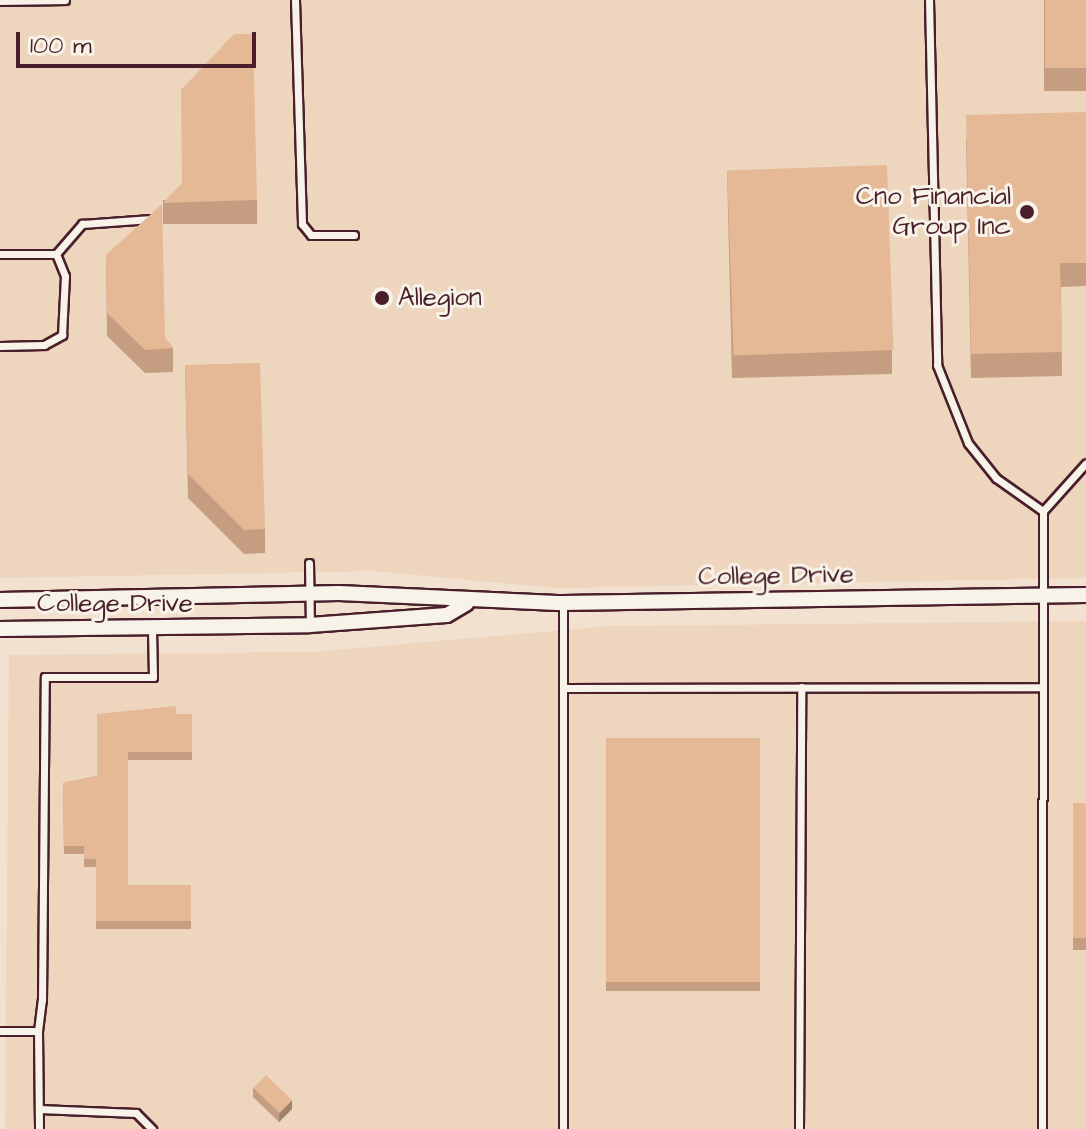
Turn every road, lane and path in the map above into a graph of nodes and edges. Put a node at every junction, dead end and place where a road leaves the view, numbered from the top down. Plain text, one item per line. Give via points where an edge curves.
1 (65, 0) edge
2 (295, 0) edge
3 (929, 0) edge
4 (0, 1) edge
5 (153, 219) edge
6 (354, 235) dead end
7 (0, 254) edge
8 (56, 254) junction
9 (0, 346) edge
10 (1086, 463) edge
11 (1043, 511) junction
12 (309, 563) dead end
13 (310, 593) junction
14 (1086, 595) edge
15 (1039, 596) junction
16 (0, 600) edge
17 (467, 603) junction
18 (563, 603) junction
19 (310, 625) junction
20 (0, 629) edge
21 (152, 629) junction
22 (801, 687) junction
23 (1039, 687) junction
24 (563, 688) junction
25 (0, 1031) edge
26 (38, 1031) junction
27 (39, 1109) junction
28 (39, 1129) edge
29 (152, 1129) edge
30 (563, 1129) edge
31 (799, 1129) edge
32 (1042, 1129) edge

1 - 4 lane
2 - 6 lane via 302,224 311,235
3 - 11 lane via 937,365 968,443 996,478
5 - 8 lane via 82,224
7 - 8 lane
8 - 9 lane via 65,276 62,335 44,345
10 - 11 lane
11 - 15 lane
12 - 13 lane
13 - 16 street, College Drive
13 - 17 street, College Drive via 446,596
13 - 19 lane
14 - 15 street, College Drive
15 - 18 street, College Drive
15 - 23 lane
17 - 18 street, College Drive
17 - 19 street, College Drive via 447,615
18 - 24 lane
19 - 21 street, College Drive
20 - 21 street, College Drive
21 - 26 lane via 153,677 45,677
22 - 23 lane
22 - 24 lane
22 - 31 lane
23 - 32 lane
24 - 30 lane
25 - 26 lane
26 - 27 lane
27 - 28 lane
27 - 29 lane via 136,1113

